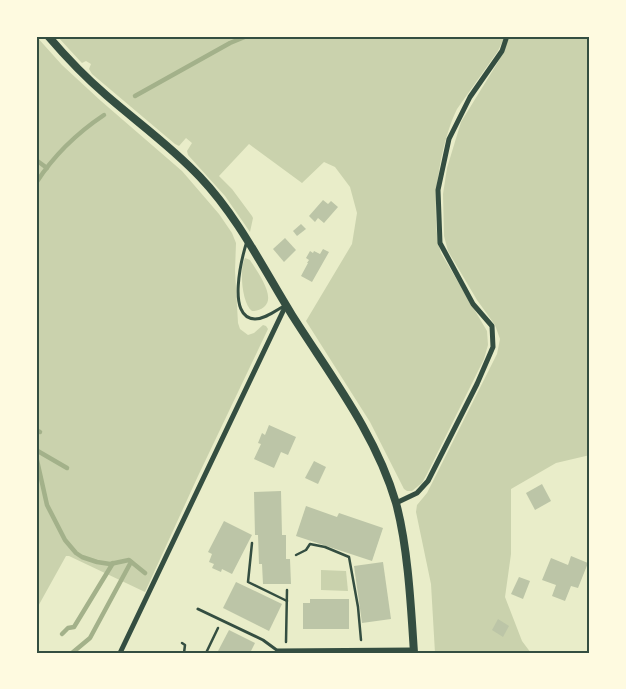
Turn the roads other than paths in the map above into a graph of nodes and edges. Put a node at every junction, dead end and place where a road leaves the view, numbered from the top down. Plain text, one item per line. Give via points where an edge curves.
1 (48, 36) edge
2 (507, 36) edge
3 (247, 241) junction
4 (286, 305) junction
5 (396, 503) junction
6 (198, 609) dead end
7 (278, 651) joint
8 (414, 651) edge
9 (120, 653) edge

1 - 3 street via 86,77 202,178
2 - 5 street via 502,51 470,97 449,138 438,190 440,243 473,304 492,326 493,347 428,481 418,493
3 - 4 street
3 - 4 lane via 238,276 238,294 244,313 250,318 263,318
4 - 5 street via 353,410 382,463
4 - 9 street
5 - 8 street via 405,556
6 - 7 lane via 264,640
7 - 8 street

